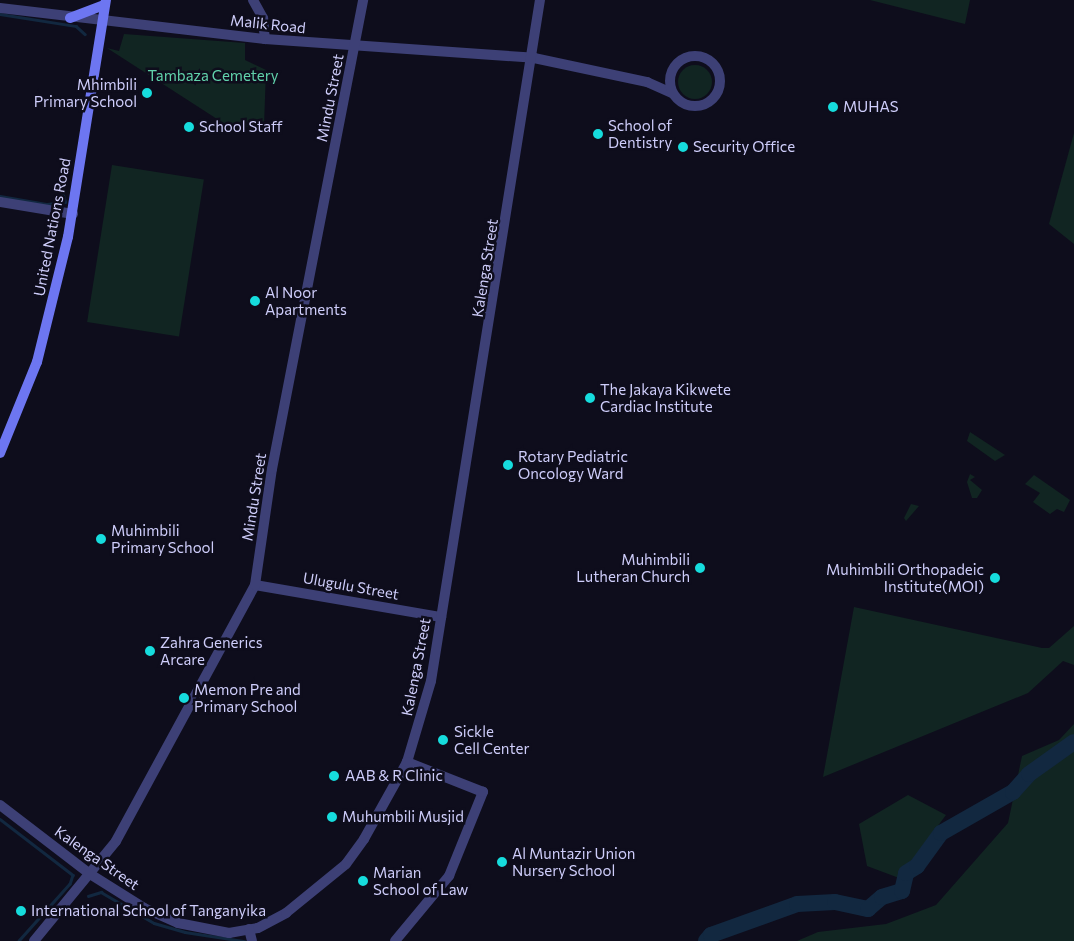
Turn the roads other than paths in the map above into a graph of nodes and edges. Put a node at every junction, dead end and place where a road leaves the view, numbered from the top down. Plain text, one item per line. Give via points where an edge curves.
1 (253, 0) edge
2 (363, 0) edge
3 (540, 0) edge
4 (105, 3) edge
5 (0, 8) edge
6 (70, 18) junction
7 (100, 22) junction
8 (265, 39) junction
9 (355, 48) junction
10 (534, 58) junction
11 (671, 71) junction
12 (647, 82) junction
13 (672, 93) junction
14 (0, 202) edge
15 (73, 214) junction
16 (0, 453) edge
17 (255, 585) junction
18 (441, 617) junction
19 (407, 762) junction
20 (0, 805) edge
21 (90, 874) junction
22 (249, 929) junction
23 (34, 941) edge
24 (252, 941) edge
25 (395, 941) edge

1 - 8 street via 262,18
2 - 9 street, Mindu Street
3 - 10 street, Kalenga Street
4 - 6 street
4 - 7 street, United Nations Road
5 - 6 street, Malik Road
6 - 7 street, Malik Road
7 - 8 street, Malik Road
7 - 15 street, United Nations Road
8 - 9 street, Malik Road
9 - 10 street, Malik Road
9 - 17 street, Mindu Street via 272,469
10 - 12 street, Malik Road
10 - 18 street, Kalenga Street
11 - 12 street
11 - 13 street
11 - 13 street via 684,58 701,56 717,69 720,84 714,98 701,106 686,105
12 - 13 street, Malik Road
14 - 15 street
15 - 16 street, United Nations Road via 37,362
17 - 18 street, Ulugulu Street
17 - 21 street, Mindu Street via 144,794
18 - 19 street, Kalenga Street via 424,713
19 - 22 street, Kalenga Street via 388,803 346,864 286,913
19 - 25 street via 483,792 449,876
20 - 21 street, Kalenga Street
21 - 22 street, Kalenga Street via 178,923 229,933
21 - 23 street, Mindu Street
22 - 24 street

